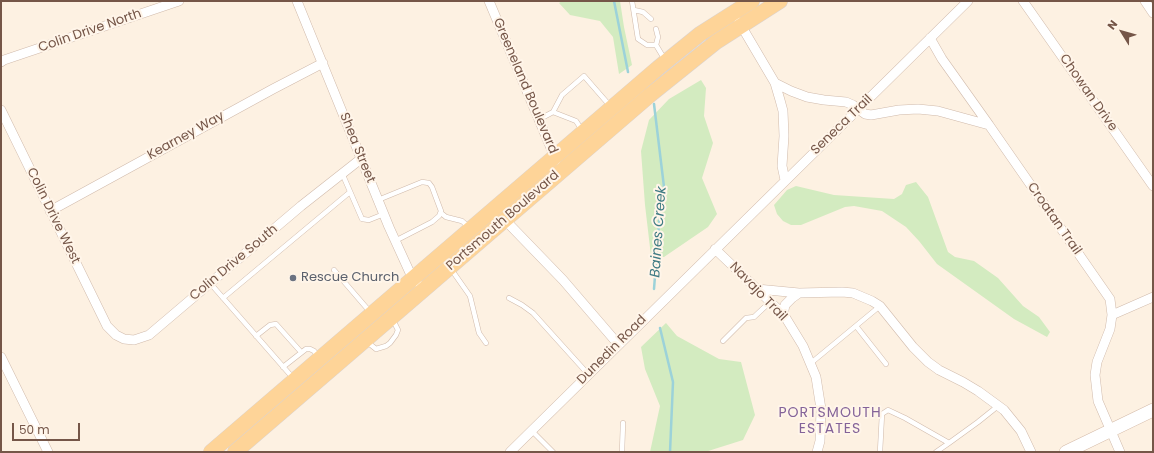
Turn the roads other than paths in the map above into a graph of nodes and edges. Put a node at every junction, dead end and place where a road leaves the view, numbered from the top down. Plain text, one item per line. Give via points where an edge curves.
1 (179, 1) edge
2 (297, 1) edge
3 (489, 1) edge
4 (632, 1) edge
5 (752, 1) edge
6 (780, 1) edge
7 (968, 1) edge
8 (1023, 1) edge
9 (1145, 1) edge
10 (634, 10) junction
11 (734, 13) junction
12 (1153, 13) edge
13 (651, 19) dead end
14 (742, 26) junction
15 (656, 29) dead end
16 (930, 38) junction
17 (656, 45) junction
18 (1, 62) edge
19 (666, 62) junction
20 (323, 63) junction
21 (775, 83) junction
22 (612, 108) junction
23 (859, 109) junction
24 (1, 110) edge
25 (553, 112) junction
26 (538, 120) junction
27 (988, 125) junction
28 (584, 132) junction
29 (555, 157) junction
30 (362, 158) junction
31 (561, 172) junction
32 (342, 173) junction
33 (786, 180) junction
34 (1153, 186) edge
35 (350, 192) junction
36 (378, 200) junction
37 (50, 210) junction
38 (441, 213) junction
39 (384, 214) junction
40 (505, 220) junction
41 (471, 229) junction
42 (395, 241) junction
43 (716, 249) junction
44 (450, 268) junction
45 (334, 270) dead end
46 (414, 278) junction
47 (210, 283) junction
48 (757, 289) junction
49 (424, 291) junction
50 (799, 293) junction
51 (1153, 297) edge
52 (223, 298) junction
53 (509, 298) dead end
54 (770, 302) junction
55 (880, 306) junction
56 (372, 314) junction
57 (784, 315) junction
58 (1112, 315) junction
59 (104, 321) joint
60 (856, 326) junction
61 (256, 336) junction
62 (723, 341) dead end
63 (486, 342) dead end
64 (618, 344) junction
65 (301, 352) junction
66 (1, 357) edge
67 (320, 358) junction
68 (811, 363) junction
69 (886, 364) dead end
70 (283, 367) junction
71 (588, 374) junction
72 (295, 380) junction
73 (998, 406) junction
74 (1153, 410) edge
75 (623, 423) dead end
76 (1110, 430) junction
77 (532, 431) junction
78 (949, 443) junction
79 (48, 452) edge
80 (211, 452) edge
81 (235, 452) edge
82 (510, 452) edge
83 (553, 452) edge
84 (622, 452) edge
85 (817, 452) edge
86 (880, 452) edge
87 (936, 452) edge
88 (1031, 452) edge
89 (1066, 452) edge
90 (1120, 452) edge

1 - 18 street, Colin Drive North
2 - 20 street, Shea Street
3 - 26 street, Greeneland Boulevard
4 - 10 lane
5 - 11 main road, Portsmouth Boulevard
6 - 14 main road, Portsmouth Boulevard
7 - 16 street, Seneca Trail
8 - 34 street, Chowan Drive
9 - 12 street
10 - 13 lane via 643,12
10 - 17 lane via 638,39 647,45
11 - 14 street
11 - 19 main road, Portsmouth Boulevard via 700,34
14 - 21 street
14 - 31 main road, Portsmouth Boulevard via 696,57
15 - 17 lane
16 - 23 street, Seneca Trail
16 - 27 street, Croatan Trail
17 - 19 lane
19 - 22 main road, Portsmouth Boulevard
20 - 30 street, Shea Street
20 - 37 street, Kearney Way
21 - 23 street via 807,97 846,102
21 - 33 street via 783,111 782,166
22 - 25 lane via 584,76 562,95
22 - 28 main road, Portsmouth Boulevard
23 - 27 street via 871,116 899,110 938,110
23 - 33 street, Seneca Trail
24 - 37 street, Colin Drive West
25 - 26 lane
25 - 28 lane via 576,121
26 - 29 street, Greeneland Boulevard
27 - 58 street, Croatan Trail via 1110,299
28 - 29 main road, Portsmouth Boulevard
29 - 31 street, Greeneland Boulevard
29 - 41 main road, Portsmouth Boulevard
30 - 32 street, Colin Drive South
30 - 36 street, Shea Street
31 - 40 main road, Portsmouth Boulevard
32 - 35 lane
32 - 47 street, Colin Drive South
33 - 43 street, Seneca Trail
35 - 39 lane via 362,219 369,220
35 - 52 lane
36 - 38 lane via 425,182 432,187
36 - 39 street, Shea Street
37 - 59 street, Colin Drive West
38 - 41 lane via 462,221
38 - 42 lane via 432,222
39 - 42 street, Shea Street
40 - 44 main road, Portsmouth Boulevard
40 - 64 street via 563,280
41 - 46 main road, Portsmouth Boulevard
42 - 46 street, Shea Street
43 - 48 street, Navajo Trail
43 - 64 street, Dunedin Road
44 - 49 main road, Portsmouth Boulevard
44 - 63 lane via 470,296 479,333
45 - 56 lane
46 - 49 street, Shea Street
46 - 56 main road, Portsmouth Boulevard
47 - 52 lane
47 - 59 street, Colin Drive South via 149,335 142,338 124,339 110,330
48 - 50 street
48 - 54 street, Navajo Trail
49 - 81 main road, Portsmouth Boulevard
50 - 55 street via 853,293
50 - 57 street via 786,305
51 - 58 street
52 - 61 lane
53 - 71 lane via 533,312
54 - 57 street, Navajo Trail
54 - 62 lane via 754,317 746,318
55 - 60 lane
55 - 73 street via 928,362 978,391
56 - 67 main road, Portsmouth Boulevard
57 - 68 street, Navajo Trail
58 - 76 street via 1110,330 1099,354 1095,375 1098,401
60 - 68 lane
60 - 69 lane
61 - 65 lane via 270,325 276,324
61 - 70 lane
64 - 71 street, Dunedin Road
65 - 67 lane via 310,349
65 - 70 lane
66 - 79 street
67 - 72 main road, Portsmouth Boulevard
68 - 85 street, Navajo Trail via 821,409
70 - 72 lane
71 - 77 street, Dunedin Road
72 - 80 main road, Portsmouth Boulevard
73 - 78 lane
73 - 88 street via 1021,431
74 - 76 street
75 - 84 lane
76 - 89 street
76 - 90 street
77 - 82 street, Dunedin Road
77 - 83 lane
78 - 86 lane via 888,410 882,414
78 - 87 lane

